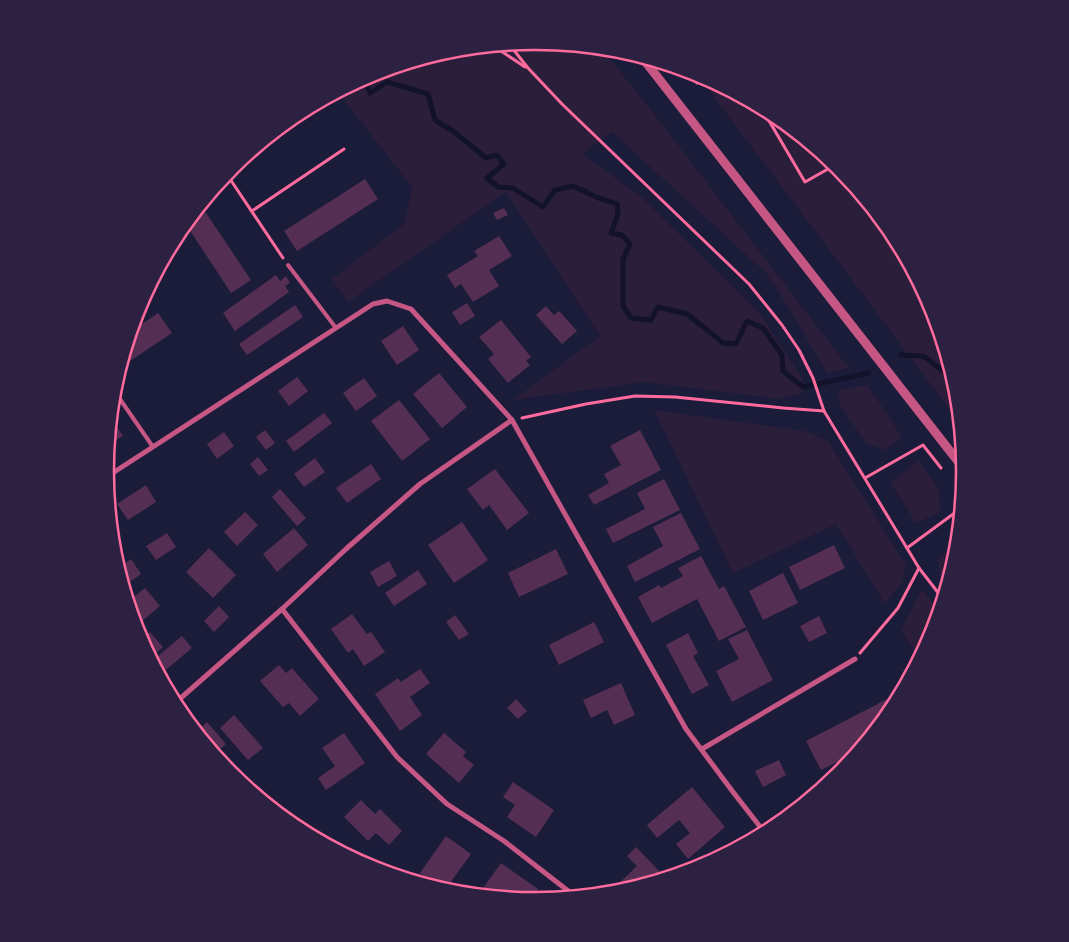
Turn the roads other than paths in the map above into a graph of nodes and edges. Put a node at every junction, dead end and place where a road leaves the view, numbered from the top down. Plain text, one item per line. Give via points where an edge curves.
1 (649, 66) edge
2 (288, 265) road end
3 (336, 328) junction
4 (120, 399) edge
5 (512, 420) junction
6 (153, 447) junction
7 (956, 458) edge
8 (114, 473) edge
9 (282, 609) junction
10 (855, 659) road end
11 (180, 699) edge
12 (702, 749) junction
13 (760, 826) edge
14 (568, 890) edge

1 - 7 street
2 - 3 lane
3 - 5 street via 373,304 387,301 411,309
3 - 6 street
4 - 6 lane
5 - 9 street via 420,484
5 - 12 street via 686,729
6 - 8 street
9 - 11 street
9 - 14 street via 397,757 447,804 504,841
10 - 12 street
12 - 13 street

